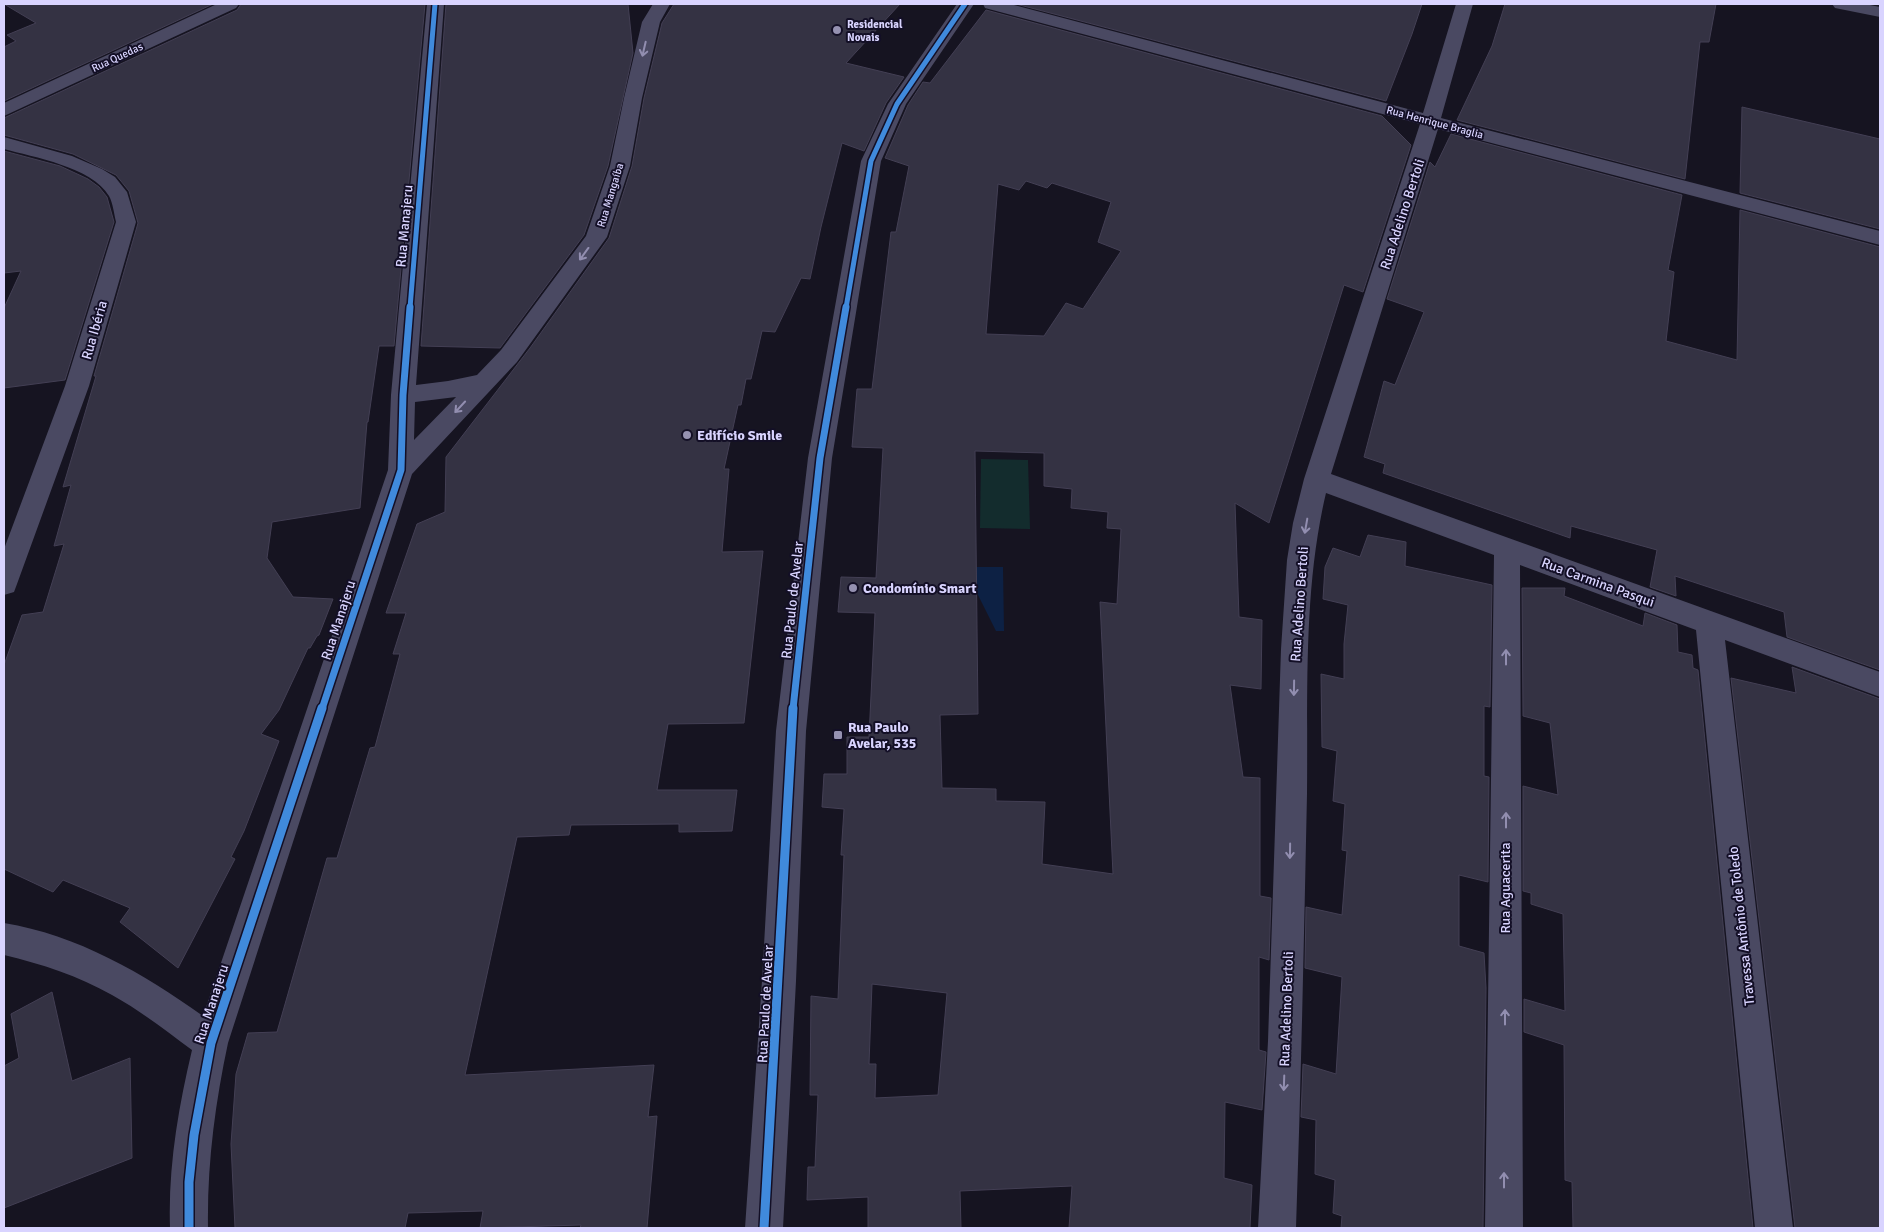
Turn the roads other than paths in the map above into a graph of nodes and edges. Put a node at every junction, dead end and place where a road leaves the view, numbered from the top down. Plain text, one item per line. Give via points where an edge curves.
1 (230, 4) edge
2 (435, 4) edge
3 (661, 4) edge
4 (964, 4) edge
5 (992, 4) edge
6 (1465, 4) edge
7 (1841, 4) edge
8 (1880, 12) edge
9 (4, 110) edge
10 (1431, 121) junction
11 (4, 143) edge
12 (1880, 238) edge
13 (484, 382) junction
14 (403, 395) junction
15 (401, 470) junction
16 (1317, 479) junction
17 (1507, 548) junction
18 (4, 584) edge
19 (1709, 623) junction
20 (1880, 684) edge
21 (4, 940) edge
22 (211, 1043) junction
23 (189, 1228) edge
24 (764, 1228) edge
25 (1277, 1228) edge
26 (1504, 1228) edge
27 (1774, 1228) edge

1 - 9 street, Rua Quedas
2 - 14 street, Rua Manajeru
3 -> 13 street, Rua Mangaíba via 650,22 620,166 596,237 509,356
4 - 24 street, Rua Paulo de Avelar via 897,104 871,161 820,458 791,731
5 - 10 street, Rua Henrique Braglia
6 - 10 street, Rua Adelino Bertoli
7 - 8 street
10 - 12 street, Rua Henrique Braglia
10 - 16 street, Rua Adelino Bertoli
11 - 18 street, Rua Ibéria via 82,166 102,178 117,193 126,222 77,386
13 - 14 street
13 -> 15 street, Rua Mangaíba
14 - 15 street, Rua Manajeru
15 - 22 street, Rua Manajeru
16 - 17 street, Rua Carmina Pasqui
16 -> 25 street, Rua Adelino Bertoli via 1300,560 1295,649
17 - 19 street, Rua Carmina Pasqui
26 -> 17 street, Rua Aguacerita
19 - 20 street, Rua Carmina Pasqui
19 - 27 street, Travessa Antônio de Toledo
21 - 22 street via 79,962 138,990
22 - 23 street, Rua Manajeru via 193,1137

